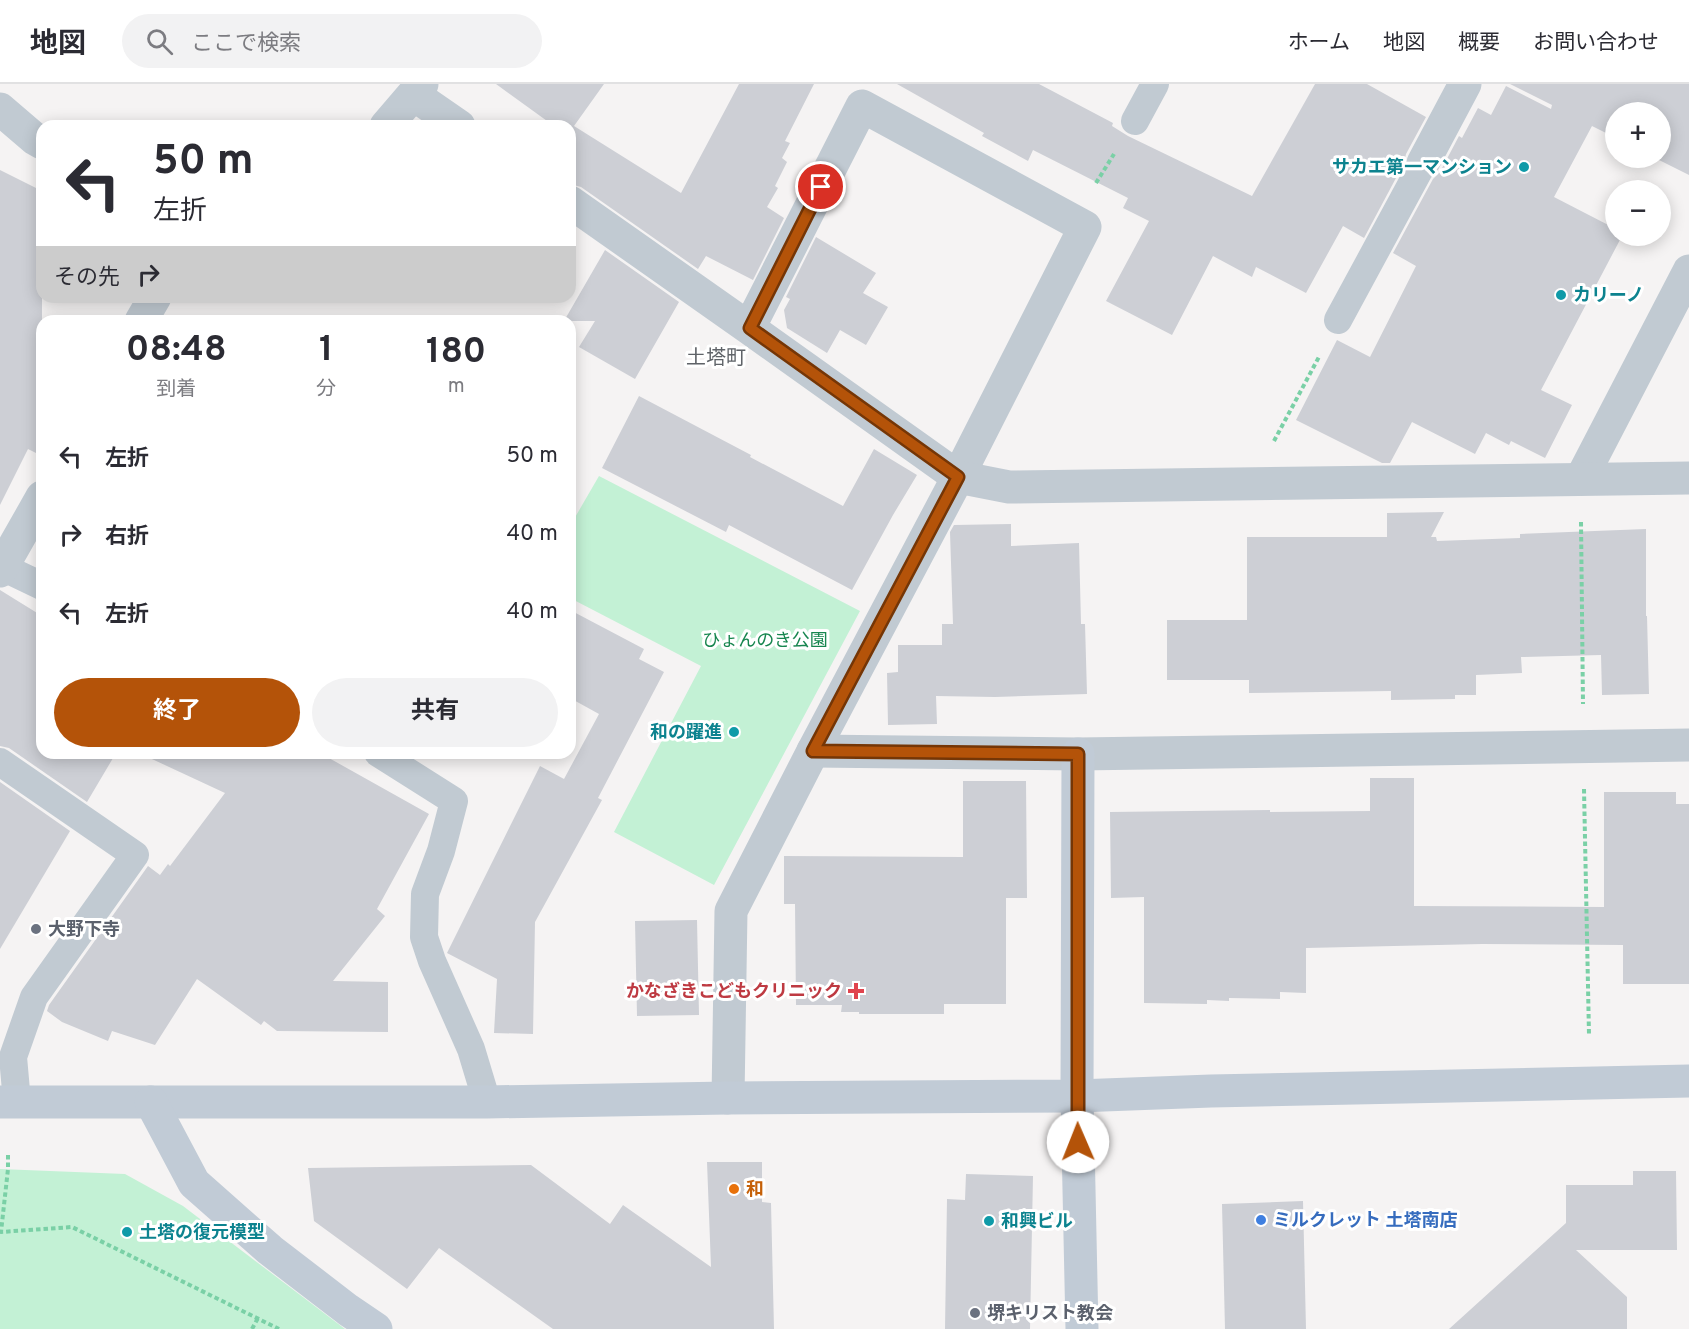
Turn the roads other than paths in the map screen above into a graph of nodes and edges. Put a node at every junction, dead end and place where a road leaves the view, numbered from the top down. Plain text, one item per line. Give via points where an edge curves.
1 (1155, 84) edge
2 (1465, 84) edge
3 (418, 90) edge
4 (0, 109) edge
5 (391, 120) edge
6 (452, 120) edge
7 (1136, 121) road end
8 (36, 140) edge
9 (1423, 163) joint
10 (576, 206) edge
11 (1689, 272) edge
12 (1338, 320) road end
13 (750, 328) junction
14 (958, 477) junction
15 (1689, 478) edge
16 (1581, 479) junction
17 (36, 508) edge
18 (1, 569) edge
19 (36, 584) edge
20 (1689, 746) edge
21 (813, 751) junction
22 (1078, 754) junction
23 (388, 759) edge
24 (0, 762) edge
25 (1689, 1081) edge
26 (1077, 1096) junction
27 (728, 1098) junction
28 (9, 1102) edge
29 (151, 1102) junction
30 (487, 1102) junction
31 (376, 1329) edge
32 (1082, 1329) edge

1 - 7 lane
2 - 9 street
3 - 5 street
3 - 6 street
4 - 8 street
9 - 12 lane
10 - 13 street
11 - 16 street
13 - 14 street
13 - 14 street via 861,106 1085,227
14 - 16 street via 1009,487
14 - 21 street
15 - 16 street
17 - 18 street
18 - 19 lane
20 - 22 street
21 - 22 street
21 - 27 street via 731,911
22 - 26 street
23 - 30 lane via 454,801 425,894 424,937 471,1049
24 - 28 lane via 135,855 34,997 13,1057
25 - 26 street
26 - 27 street
26 - 32 street
27 - 30 street
28 - 29 street
29 - 30 street
29 - 31 street via 195,1183 270,1250

